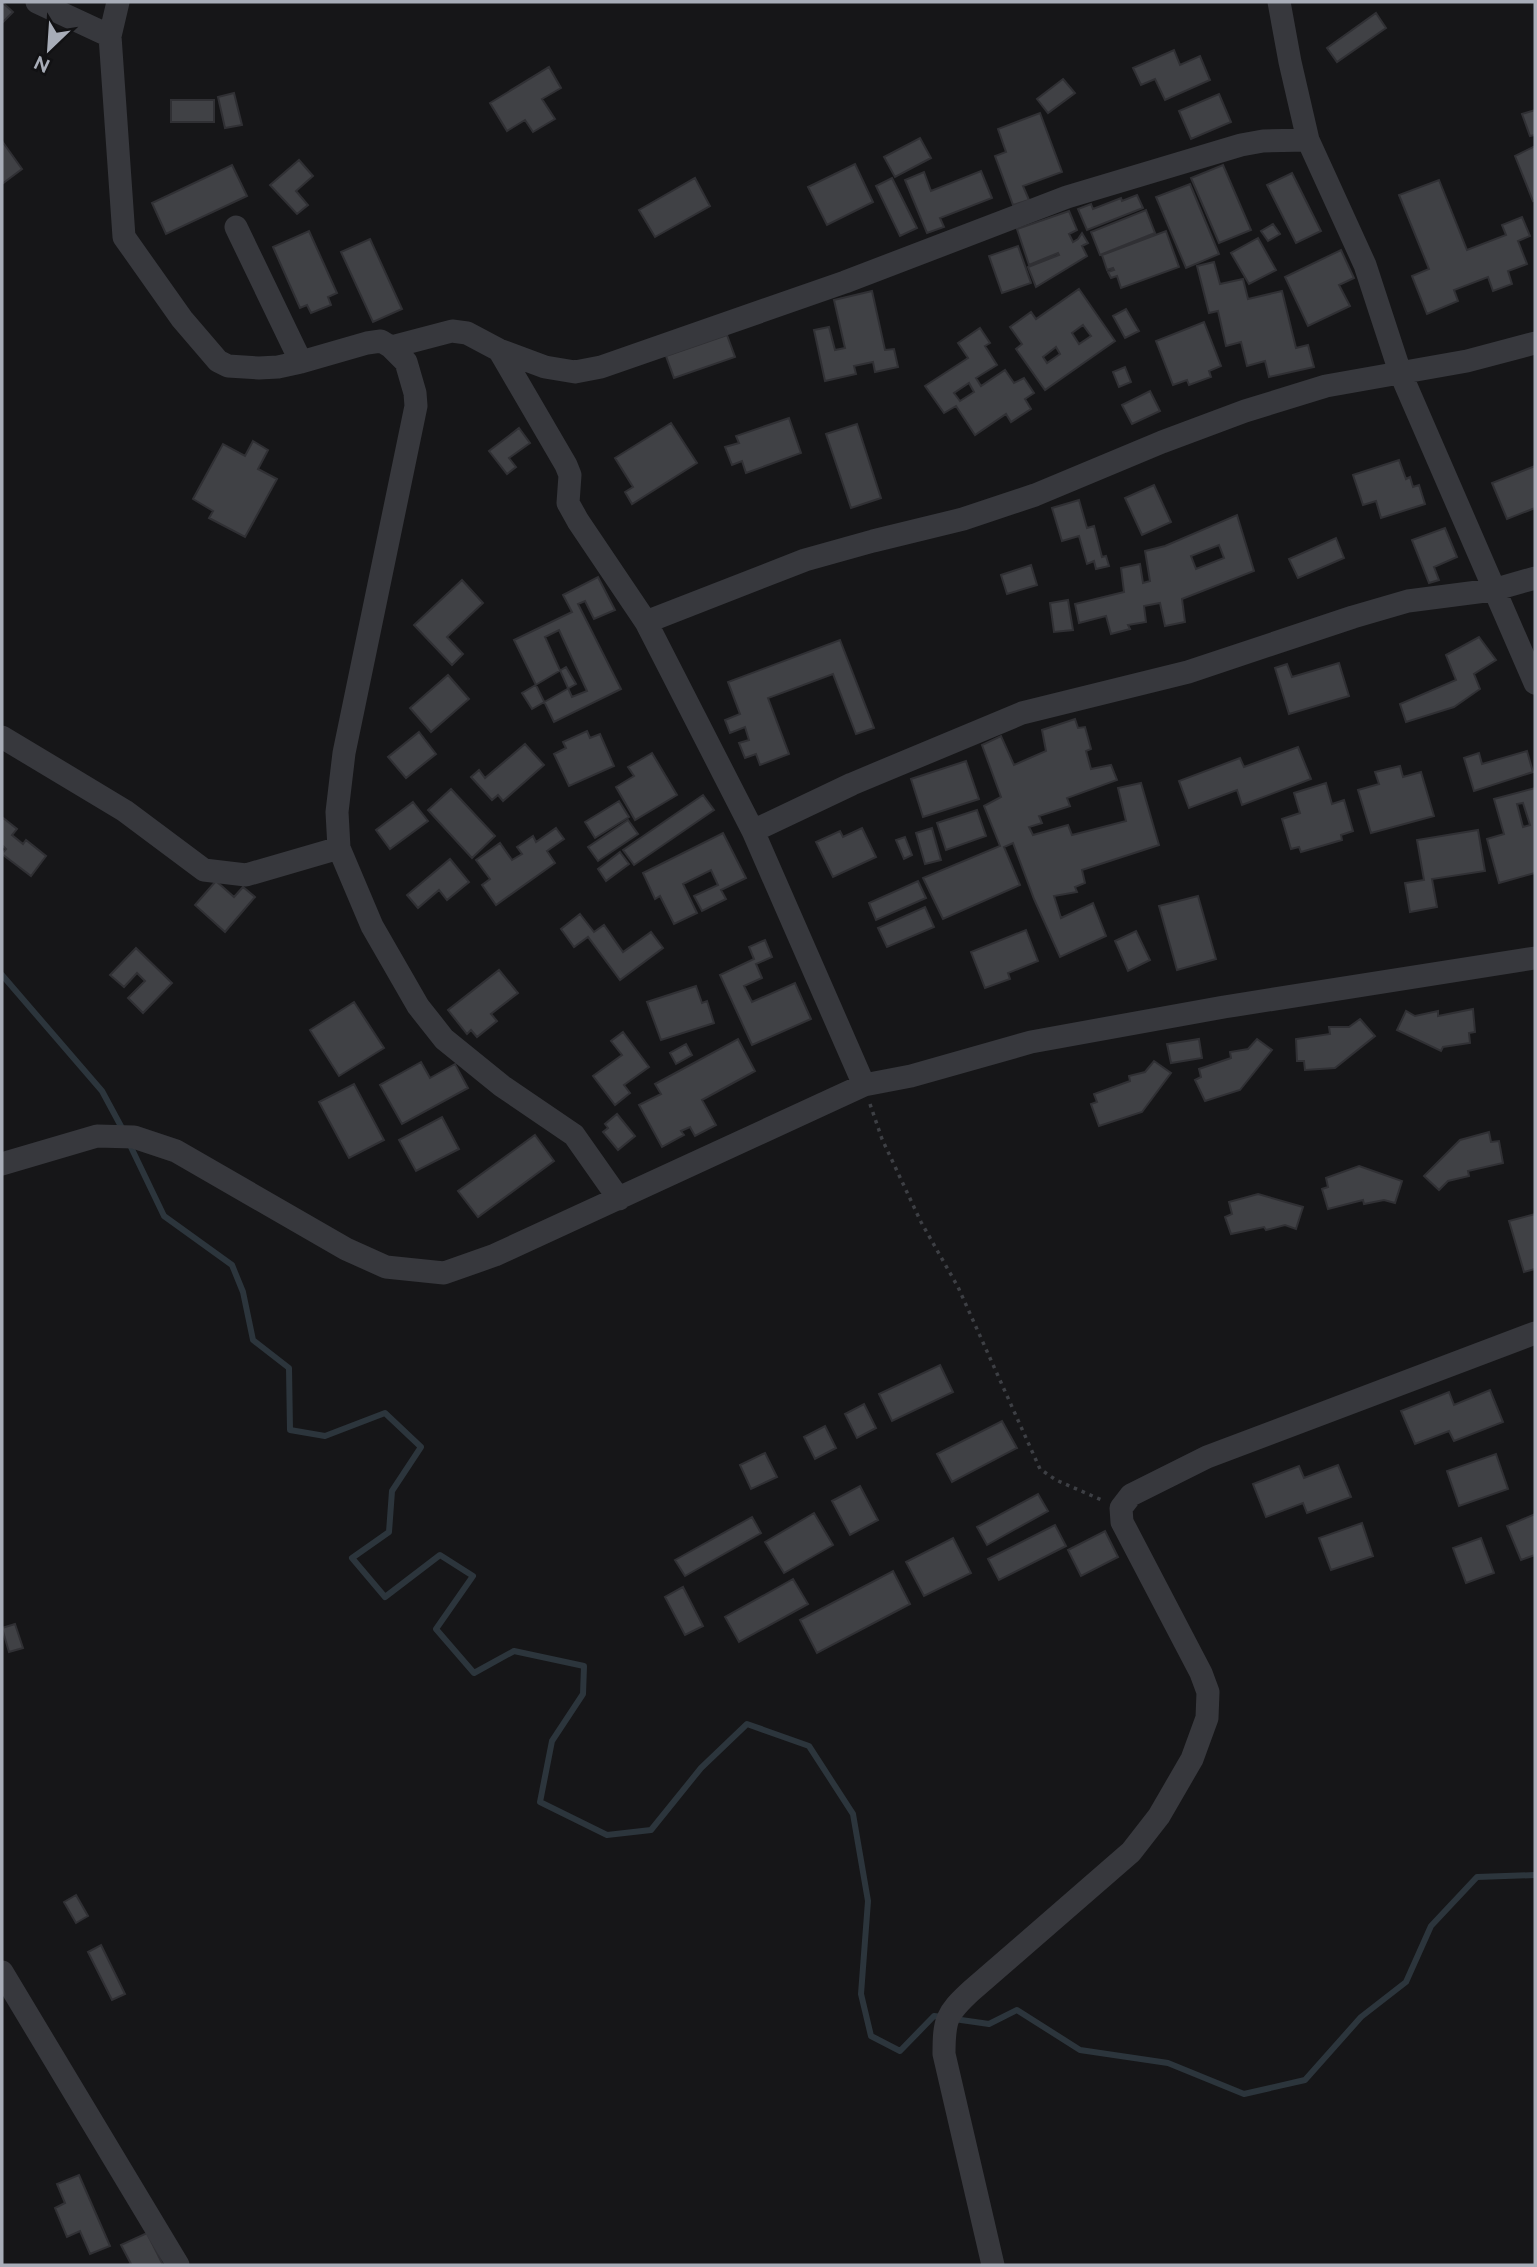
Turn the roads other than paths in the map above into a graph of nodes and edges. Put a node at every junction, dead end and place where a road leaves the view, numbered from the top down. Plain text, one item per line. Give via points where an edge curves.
1 (37, 2) edge
2 (118, 2) edge
3 (1279, 2) edge
4 (110, 36) junction
5 (1308, 140) junction
6 (236, 226) dead end
7 (1535, 343) edge
8 (391, 347) junction
9 (499, 350) junction
10 (301, 362) junction
11 (1400, 372) junction
12 (1535, 578) edge
13 (1493, 590) junction
14 (646, 622) junction
15 (1535, 683) edge
16 (2, 737) edge
17 (753, 831) junction
18 (339, 848) junction
19 (1535, 958) edge
20 (864, 1085) junction
21 (2, 1164) edge
22 (619, 1199) junction
23 (1535, 1333) edge
24 (2, 1972) edge
25 (178, 2265) edge
26 (993, 2265) edge

1 - 4 street
2 - 4 street
3 - 5 street
4 - 10 street via 124,237 218,361 259,369
5 - 9 street via 1241,145 1067,197 845,282 601,367 575,372 545,367
5 - 11 street via 1365,265
6 - 10 street
7 - 11 street
8 - 9 street via 452,331 467,333
8 - 10 street via 381,341 367,343
8 - 18 street via 406,362 416,406 344,754 337,812
9 - 14 street via 566,465 568,503
11 - 13 street
11 - 14 street via 1326,386 1245,411 1035,495 963,519 805,560
12 - 13 street
13 - 15 street
13 - 17 street via 1408,601 1188,672 1022,713
14 - 17 street
16 - 18 street via 125,811 204,870 246,875
17 - 20 street
18 - 22 street via 372,926 418,1006 444,1039 574,1135
19 - 20 street via 1031,1042
20 - 22 street
21 - 22 street via 97,1136 134,1137 176,1151 346,1249 386,1267 444,1273
23 - 26 street via 1207,1457 1131,1495 1121,1508 1122,1522 1201,1673 1208,1692 1207,1718 1192,1759 1159,1816 1131,1852 971,1991 953,2008 944,2027 944,2054
24 - 25 street

